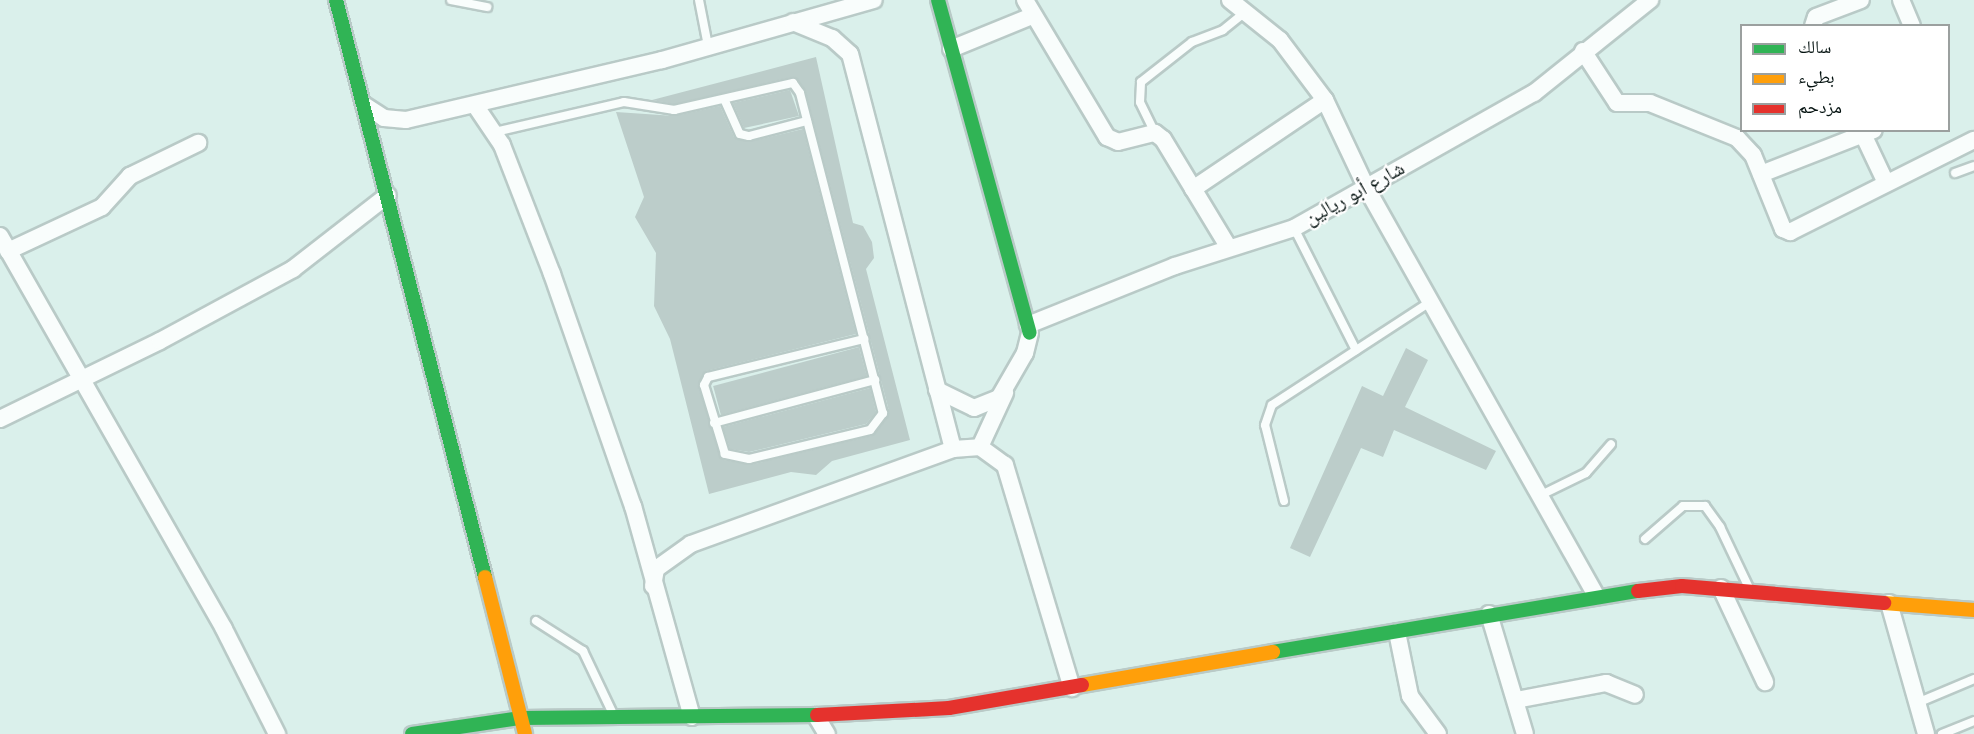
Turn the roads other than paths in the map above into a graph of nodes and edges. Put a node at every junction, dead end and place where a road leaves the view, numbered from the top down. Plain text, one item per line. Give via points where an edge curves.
1 (336, 0) edge
2 (451, 0) edge
3 (699, 0) edge
4 (874, 0) edge
5 (938, 0) edge
6 (1230, 0) edge
7 (1650, 0) edge
8 (1861, 0) edge
9 (1901, 0) edge
10 (487, 7) dead end
11 (1028, 8) edge
12 (1245, 12) junction
13 (793, 22) junction
14 (1814, 24) edge
15 (1911, 24) edge
16 (708, 46) junction
17 (951, 49) junction
18 (1583, 51) junction
19 (1325, 100) junction
20 (726, 101) junction
21 (364, 105) junction
22 (475, 105) junction
23 (807, 121) junction
24 (495, 132) junction
25 (1866, 132) edge
26 (1155, 133) junction
27 (1974, 140) edge
28 (198, 143) dead end
29 (1974, 166) edge
30 (1955, 173) dead end
31 (1761, 174) junction
32 (1886, 183) junction
33 (1193, 189) junction
34 (1367, 189) junction
35 (388, 195) junction
36 (1294, 228) junction
37 (0, 236) edge
38 (1229, 248) junction
39 (8, 251) junction
40 (1430, 302) junction
41 (1029, 329) junction
42 (864, 339) junction
43 (1356, 350) junction
44 (80, 378) junction
45 (875, 380) junction
46 (1006, 389) junction
47 (937, 390) junction
48 (0, 419) edge
49 (714, 423) junction
50 (1611, 444) dead end
51 (980, 447) junction
52 (952, 449) junction
53 (1539, 497) junction
54 (1284, 501) dead end
55 (1645, 539) dead end
56 (653, 586) junction
57 (1721, 588) junction
58 (1750, 591) junction
59 (1596, 596) junction
60 (1889, 603) junction
61 (1974, 610) edge
62 (1489, 614) junction
63 (536, 621) dead end
64 (1397, 632) junction
65 (1974, 679) edge
66 (1765, 682) dead end
67 (1072, 688) junction
68 (1635, 695) dead end
69 (1516, 700) junction
70 (1917, 703) junction
71 (816, 716) junction
72 (692, 717) junction
73 (521, 718) junction
74 (616, 719) junction
75 (1974, 721) edge
76 (277, 734) edge
77 (412, 734) edge
78 (525, 734) edge
79 (827, 734) edge
80 (1438, 734) edge
81 (1525, 734) edge
82 (1926, 734) edge
83 (1942, 734) edge

1 - 21 street
2 - 10 lane
3 - 16 lane
4 - 13 street
5 - 17 street
6 - 12 street
7 - 18 street, شارع أبو ريالين
8 - 14 street via 1816,18
9 - 15 street
11 - 17 street
11 - 26 street via 1107,137 1118,142
12 - 19 street via 1280,40
12 - 26 lane via 1223,30 1192,42 1141,82 1140,102
13 - 16 street
13 - 47 street via 832,38 850,54
16 - 22 street
17 - 41 street
18 - 31 street via 1617,103 1650,103 1737,138 1753,155
18 - 34 street, شارع أبو ريالين via 1534,93
19 - 33 street
19 - 34 street
20 - 23 lane via 740,134 749,136
20 - 23 lane via 793,83
20 - 24 lane via 664,110 624,102
21 - 22 street via 393,121
21 - 35 street
22 - 24 street
23 - 42 lane
24 - 56 street via 552,274 633,506
25 - 31 street
25 - 32 street
26 - 33 street
27 - 32 street
28 - 39 street via 130,176 102,207
29 - 30 lane
31 - 32 street via 1783,229 1790,232
33 - 38 street
34 - 36 street, شارع أبو ريالين
34 - 40 street
35 - 44 street via 293,269 160,341
35 - 73 street
36 - 38 street, شارع أبو ريالين
36 - 43 lane
37 - 39 street
38 - 41 street, شارع أبو ريالين
39 - 44 street
40 - 43 lane
40 - 53 street
41 - 46 street
42 - 45 lane
42 - 49 lane via 708,377 704,385
43 - 54 lane via 1266,414
44 - 48 street
44 - 76 street via 224,629
45 - 49 lane
45 - 49 lane via 883,413 870,430 749,459 725,454
46 - 47 street via 999,398 974,408
46 - 51 street
47 - 52 street
50 - 53 lane via 1586,473
51 - 52 street
51 - 67 street via 1005,465 1012,480
52 - 56 street via 691,544 656,569
53 - 59 street
55 - 58 lane via 1683,506 1705,506 1720,527
56 - 72 street
57 - 58 street
57 - 59 street via 1682,586
57 - 66 street
58 - 60 street
59 - 62 street
60 - 61 street
60 - 70 street
62 - 64 street
62 - 69 street
63 - 74 lane via 583,651
64 - 67 street
64 - 80 street via 1410,696
65 - 70 lane
67 - 71 street via 949,708
68 - 69 street via 1605,683
69 - 81 street
70 - 82 street
71 - 72 street
71 - 79 street
72 - 74 street
73 - 74 street
73 - 77 street
73 - 78 street
75 - 83 lane

